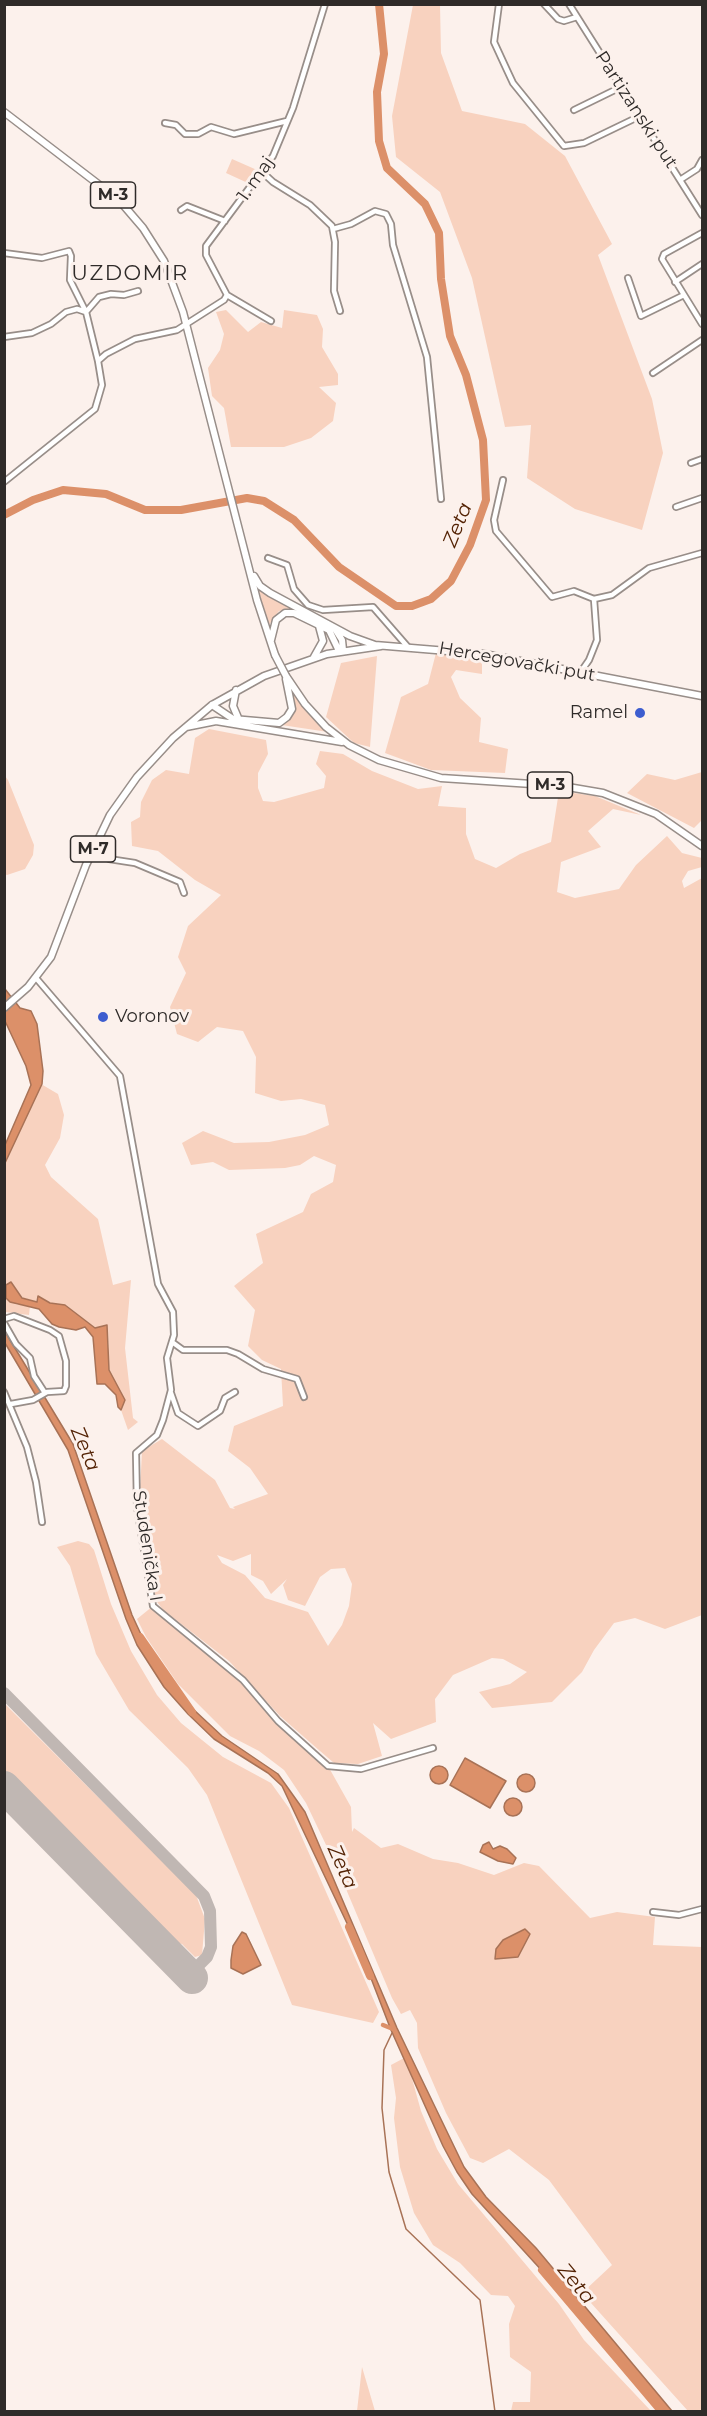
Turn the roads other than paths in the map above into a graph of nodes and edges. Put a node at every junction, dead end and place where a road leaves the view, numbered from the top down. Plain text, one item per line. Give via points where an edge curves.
1 (326, 4) edge
2 (499, 4) edge
3 (544, 4) edge
4 (569, 4) edge
5 (577, 17) junction
6 (621, 87) junction
7 (574, 110) dead end
8 (4, 112) edge
9 (640, 116) junction
10 (287, 121) junction
11 (165, 123) dead end
12 (702, 160) edge
13 (261, 171) junction
14 (681, 180) junction
15 (181, 210) dead end
16 (702, 215) edge
17 (225, 221) junction
18 (333, 229) junction
19 (702, 233) edge
20 (4, 253) edge
21 (702, 264) edge
22 (628, 278) dead end
23 (675, 282) junction
24 (138, 291) dead end
25 (227, 295) junction
26 (684, 295) junction
27 (340, 311) dead end
28 (86, 312) junction
29 (271, 321) dead end
30 (702, 324) edge
31 (186, 325) junction
32 (4, 336) edge
33 (702, 340) edge
34 (98, 362) junction
35 (653, 372) dead end
36 (702, 459) edge
37 (691, 463) dead end
38 (503, 480) dead end
39 (4, 482) edge
40 (702, 498) edge
41 (441, 499) dead end
42 (676, 507) dead end
43 (245, 553) junction
44 (702, 554) edge
45 (268, 558) dead end
46 (594, 599) junction
47 (316, 623) junction
48 (333, 627) junction
49 (271, 644) junction
50 (381, 646) junction
51 (407, 646) junction
52 (341, 651) junction
53 (313, 658) junction
54 (580, 673) junction
55 (286, 676) junction
56 (236, 690) junction
57 (702, 696) edge
58 (212, 705) junction
59 (239, 720) junction
60 (216, 721) junction
61 (185, 727) junction
62 (345, 742) junction
63 (702, 846) edge
64 (92, 851) junction
65 (184, 893) dead end
66 (36, 978) junction
67 (4, 1008) edge
68 (4, 1321) edge
69 (172, 1342) junction
70 (171, 1390) junction
71 (4, 1392) edge
72 (235, 1392) dead end
73 (44, 1393) junction
74 (304, 1397) dead end
75 (11, 1404) junction
76 (42, 1522) dead end
77 (433, 1748) dead end
78 (702, 1910) edge
79 (653, 1912) dead end

1 - 10 street, 1. maj
2 - 9 street via 494,42 513,82 564,146 584,143
3 - 5 street via 558,19
4 - 5 street, Partizanski put
5 - 6 street, Partizanski put
6 - 7 street
6 - 9 street, Partizanski put
8 - 31 main road, M-3 via 109,192 138,221 165,264
9 - 14 street, Partizanski put
10 - 11 street via 234,134 211,127 198,134 184,134 176,125
10 - 13 street, 1. maj via 273,156
12 - 14 street via 697,169
13 - 17 street, 1. maj
13 - 18 street via 310,205
14 - 16 street, Partizanski put
15 - 17 street via 188,206
17 - 25 street, 1. maj via 205,250
18 - 27 street via 334,291
18 - 41 street via 370,212 384,212 388,218 426,357
19 - 23 street via 662,258
20 - 28 street via 42,258 69,251 70,280
21 - 23 street
22 - 26 street via 641,316
23 - 26 street
24 - 28 street via 99,297
25 - 29 street
25 - 31 street
26 - 30 street
28 - 32 street via 66,312 32,333
28 - 34 street
31 - 34 street via 124,343
31 - 43 main road, M-3
33 - 35 street
34 - 39 street via 102,385 95,409
36 - 37 street
38 - 46 street via 494,520 496,531 552,597 574,591
40 - 42 street
43 - 48 main road via 256,580 265,590
43 - 49 main road, M-3
44 - 46 street via 649,568 612,595
45 - 51 street via 287,566 294,590 308,606 323,610 373,607
46 - 54 street via 597,640
47 - 49 main road via 296,613 282,615 273,624
47 - 52 main road via 332,633
47 - 53 main road via 323,639
48 - 50 main road
48 - 52 main road via 341,637
49 - 55 main road, M-3, bridge
50 - 51 main road, Hercegovački put
50 - 52 main road
51 - 54 main road, Hercegovački put via 484,654
52 - 53 main road, M-7
53 - 56 main road, M-7
54 - 57 main road, Hercegovački put
55 - 59 main road via 292,705 286,719 274,724
55 - 62 main road, M-3 via 311,712
56 - 58 main road, M-7
56 - 59 main road via 233,706
58 - 59 main road
58 - 60 main road
58 - 61 main road, M-7
60 - 61 main road
60 - 62 main road
61 - 64 main road, M-7 via 127,790
62 - 63 main road, M-3 via 390,764 432,776 566,786 607,794 656,814
64 - 65 street via 180,882
64 - 66 main road, M-7 via 56,945
66 - 67 main road, M-7
66 - 69 street, Studenička I via 123,1084 158,1284 173,1312
68 - 73 street via 16,1344 30,1358
68 - 73 street via 14,1317 59,1336 66,1361 66,1389
69 - 70 street, Studenička I via 167,1358
69 - 74 street via 183,1350 227,1350 238,1354 262,1369 297,1379
70 - 72 street via 178,1413 198,1426 220,1411 225,1398
70 - 77 street, Studenička I via 157,1436 136,1453 137,1506 153,1606 243,1680 278,1721 328,1766 361,1769
71 - 75 street
73 - 75 street via 33,1400
75 - 76 street via 34,1473
78 - 79 street via 679,1915

